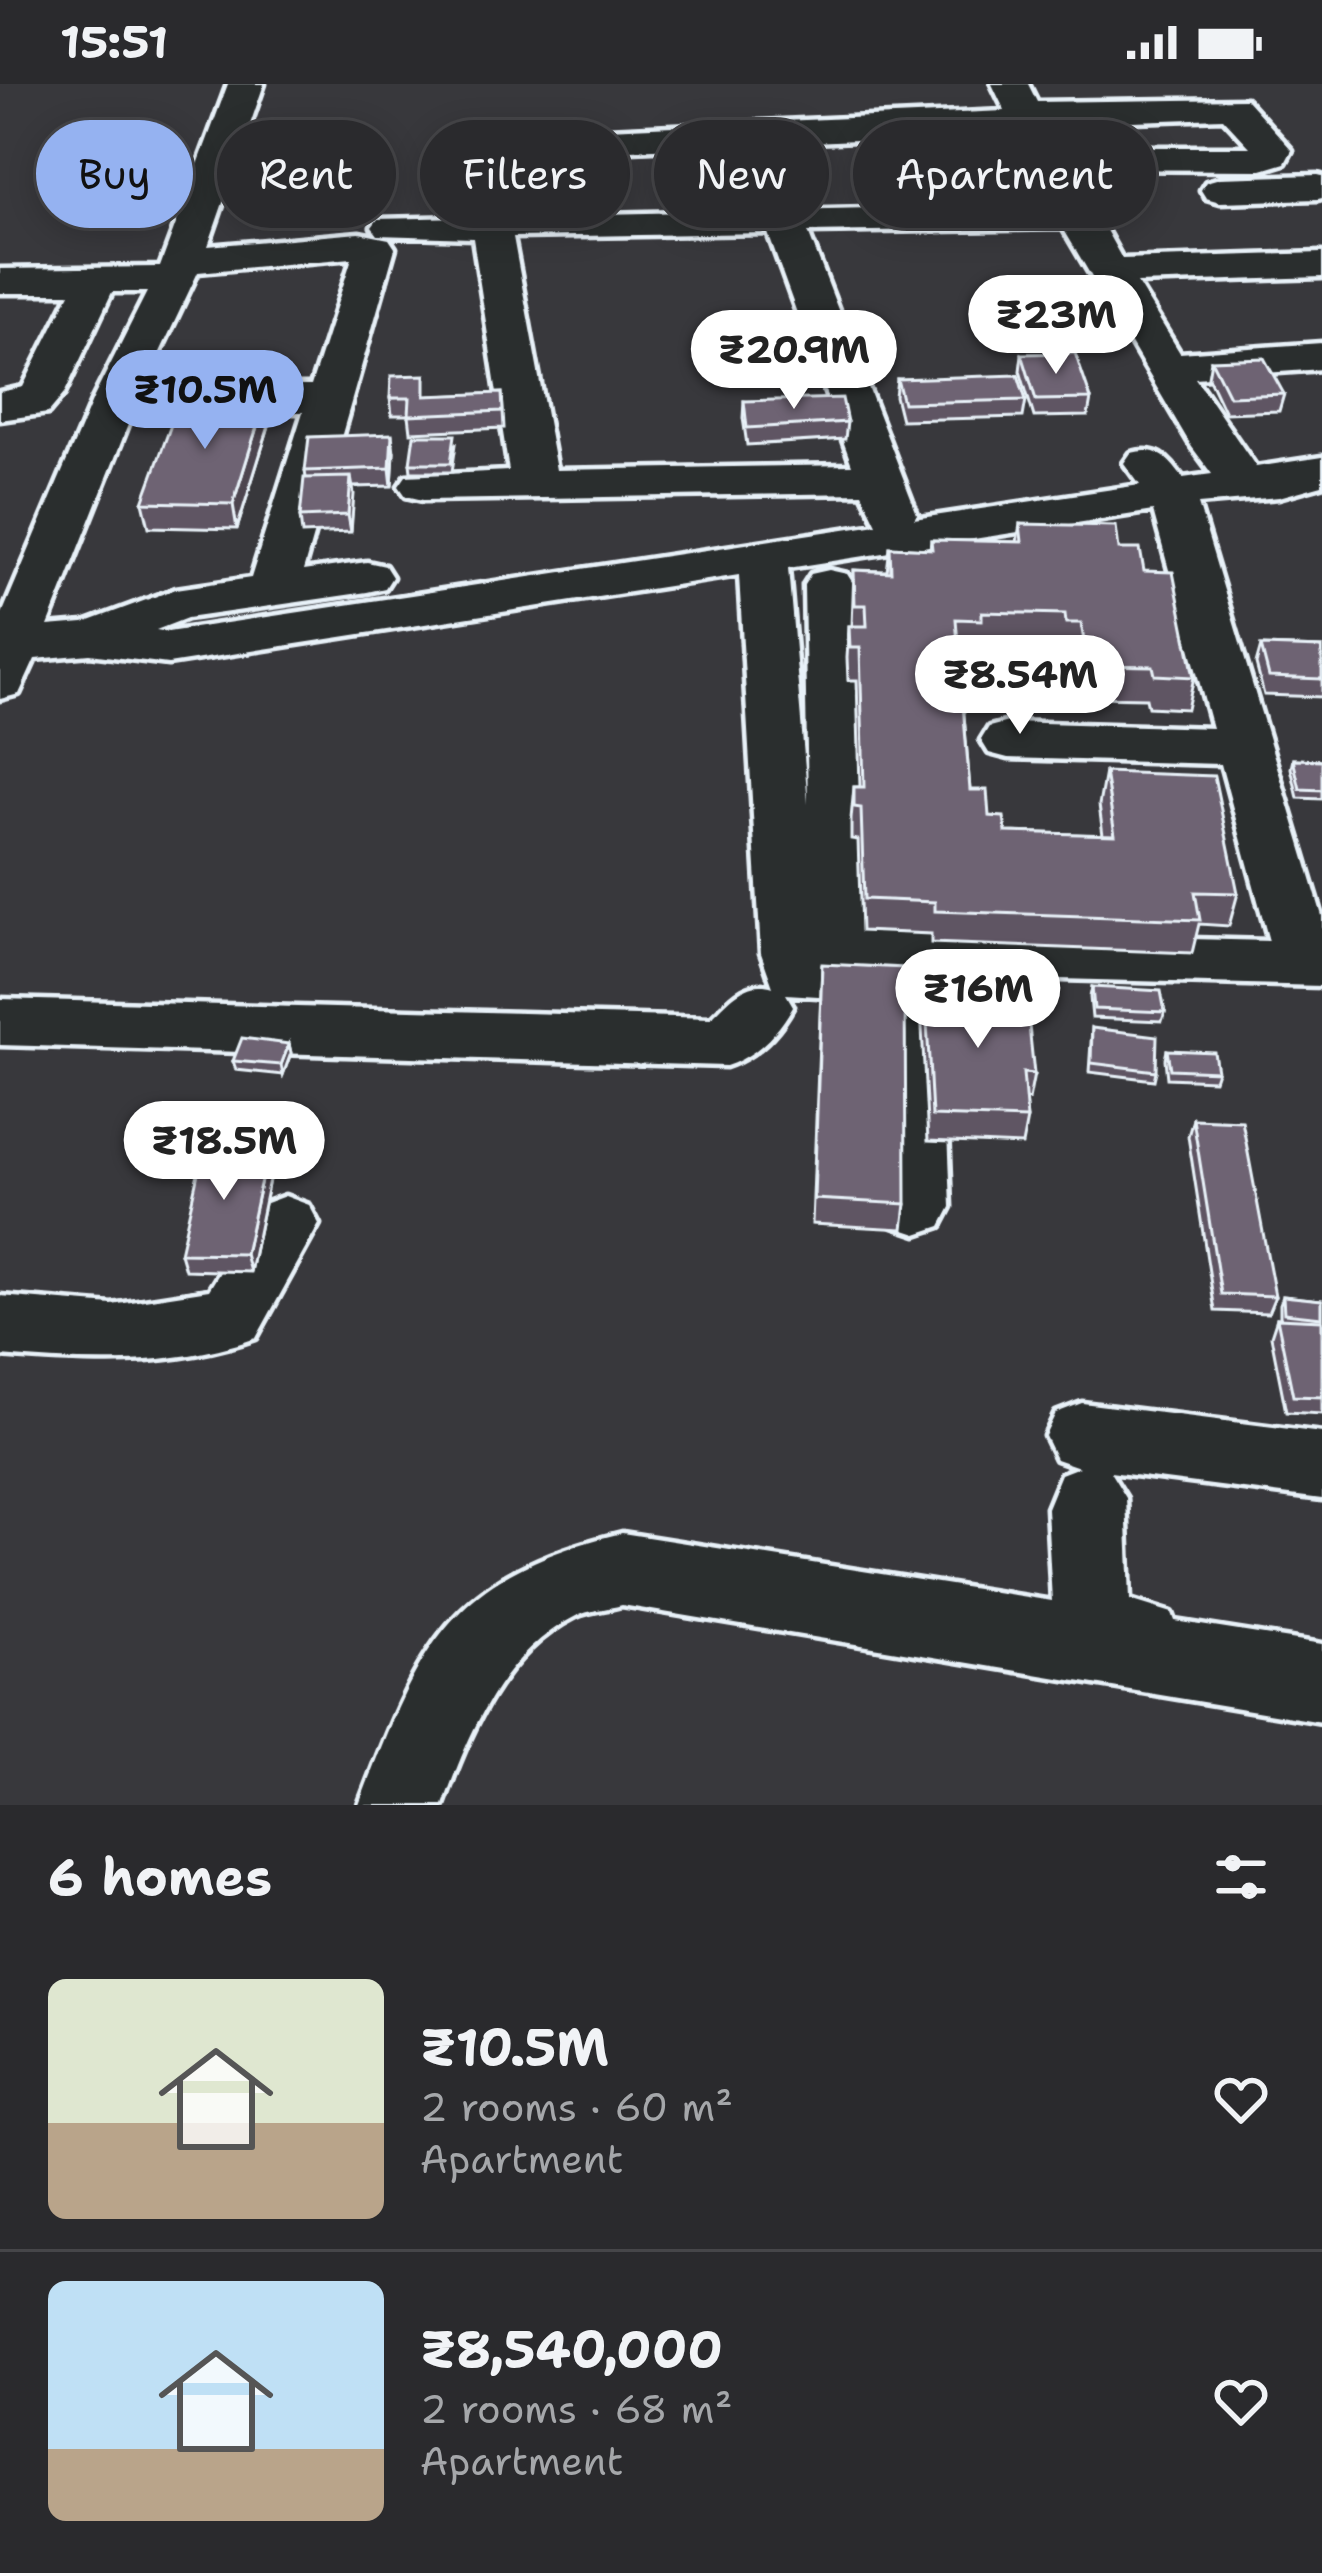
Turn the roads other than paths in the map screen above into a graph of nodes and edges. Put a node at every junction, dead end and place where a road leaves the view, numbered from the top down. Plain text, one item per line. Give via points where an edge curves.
1 (246, 84) edge
2 (1156, 84) edge
3 (1030, 103) edge
4 (630, 138) edge
5 (1318, 187) dead end
6 (1156, 199) edge
7 (491, 228) edge
8 (787, 228) edge
9 (1083, 228) edge
10 (1322, 265) edge
11 (178, 270) junction
12 (1110, 272) junction
13 (98, 280) junction
14 (0, 281) edge
15 (1322, 356) edge
16 (1168, 367) junction
17 (116, 399) junction
18 (326, 399) junction
19 (0, 406) edge
20 (1322, 433) edge
21 (1229, 465) junction
22 (1322, 471) edge
23 (1158, 477) junction
24 (1322, 483) edge
25 (535, 485) junction
26 (423, 486) dead end
27 (890, 505) junction
28 (686, 551) junction
29 (764, 558) junction
30 (21, 570) edge
31 (829, 585) dead end
32 (272, 590) junction
33 (90, 638) junction
34 (5, 656) edge
35 (1008, 740) dead end
36 (1244, 747) junction
37 (1314, 964) edge
38 (762, 1006) dead end
39 (0, 1022) edge
40 (917, 1208) dead end
41 (285, 1224) dead end
42 (0, 1326) edge
43 (1322, 1466) edge
44 (1322, 1665) edge
45 (1322, 1683) edge
46 (401, 1805) edge

1 - 11 street
2 - 3 street via 1067,91
3 - 3 street via 1072,158 1272,155 1233,107
3 - 4 street
5 - 6 street
7 - 25 street
8 - 27 street
9 - 12 street
10 - 12 street
11 - 13 street
11 - 17 street
11 - 18 street via 374,248
12 - 16 street
13 - 14 street
13 - 19 street via 42,394
15 - 16 street
16 - 21 street
17 - 18 street
17 - 30 street
18 - 32 street
20 - 21 street
21 - 22 street
21 - 23 street
21 - 24 street
23 - 27 street
23 - 36 street
25 - 26 street
25 - 27 street
27 - 28 street
27 - 29 street
28 - 29 street
28 - 32 street
28 - 33 street via 168,648
29 - 40 street via 791,953 797,975 920,978
30 - 34 street
31 - 37 street via 842,934 860,952
32 - 33 street via 176,604
33 - 34 street
35 - 36 street
36 - 37 street
38 - 39 street via 726,1042
41 - 42 street via 231,1317 112,1335
43 - 44 street via 1085,1467 1090,1615 1102,1634
45 - 46 street via 622,1569 552,1588 475,1647 437,1707

